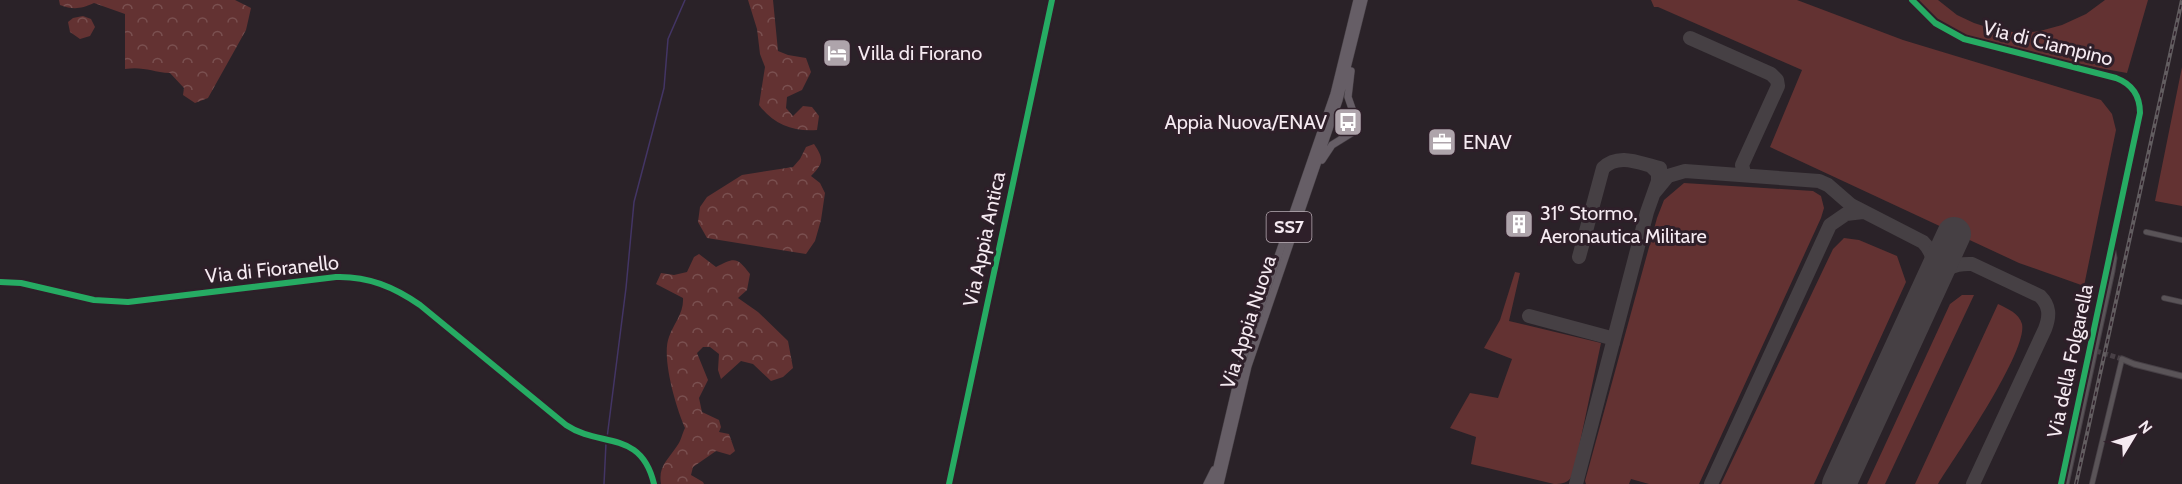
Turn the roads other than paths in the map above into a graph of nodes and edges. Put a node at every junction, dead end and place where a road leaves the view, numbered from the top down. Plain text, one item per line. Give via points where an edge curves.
1 (1052, 0) edge
2 (1357, 0) edge
3 (1364, 0) edge
4 (1912, 0) edge
5 (1354, 41) junction
6 (1351, 107) junction
7 (1356, 120) dead end
8 (1353, 132) dead end
9 (1342, 139) junction
10 (1312, 181) junction
11 (2146, 232) dead end
12 (2182, 240) edge
13 (2111, 245) junction
14 (0, 282) edge
15 (2164, 298) dead end
16 (2182, 302) edge
17 (2122, 359) joint
18 (2182, 376) edge
19 (1223, 458) junction
20 (654, 484) edge
21 (949, 484) edge
22 (1207, 484) edge
23 (1213, 484) edge
24 (1221, 484) edge
25 (2061, 484) edge
26 (2066, 484) edge
27 (2092, 484) edge

1 - 21 street, Via Appia Antica
2 - 19 main road, Via Appia Nuova / SS7 via 1334,94 1242,361
3 - 5 main road, Via Appia Nuova / SS7
4 - 13 street, Via di Ciampino via 1935,23 1961,38 2116,78 2134,90 2140,113
5 - 6 main road via 1348,94
5 - 10 main road, Via Appia Nuova / SS7
6 - 7 main road
6 - 9 street
8 - 9 main road
9 - 10 main road via 1326,153
10 - 19 main road, Via Appia Nuova / SS7 via 1248,366
11 - 12 street
13 - 25 street, Via della Folgarella
13 - 26 street, Via della Folgarella via 2112,272
14 - 20 street, Via di Fioranello via 94,300 128,302 336,277 376,282 420,305 566,425 579,433 621,442 633,450 645,463
15 - 16 street
17 - 18 street
17 - 27 street
19 - 22 main road
19 - 23 main road, Via Appia Nuova / SS7
19 - 24 main road

